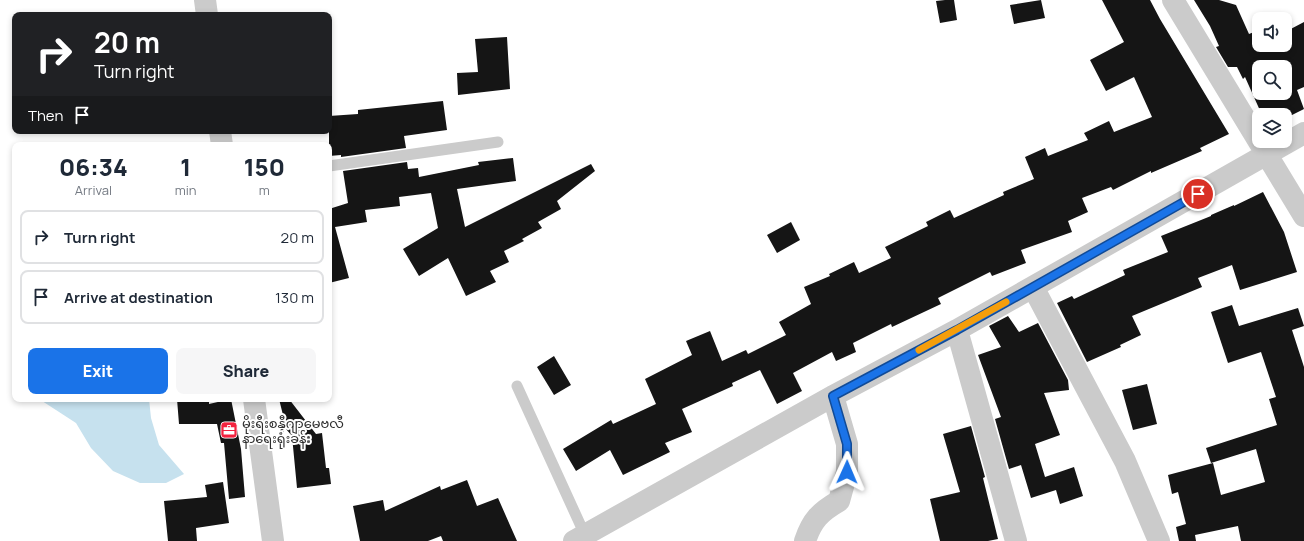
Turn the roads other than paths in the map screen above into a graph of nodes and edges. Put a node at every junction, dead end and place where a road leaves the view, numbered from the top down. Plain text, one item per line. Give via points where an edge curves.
1 (205, 0) edge
2 (1173, 0) edge
3 (207, 12) edge
4 (1304, 133) edge
5 (498, 142) dead end
6 (1267, 155) junction
7 (332, 166) edge
8 (1302, 210) edge
9 (1033, 287) junction
10 (957, 330) junction
11 (518, 386) dead end
12 (833, 396) junction
13 (254, 402) edge
14 (580, 538) edge
15 (273, 541) edge
16 (805, 541) edge
17 (1016, 541) edge
18 (1158, 541) edge

1 - 3 street
2 - 6 street
4 - 6 street
5 - 7 lane
6 - 8 street
6 - 9 street
9 - 10 street
9 - 18 street via 1125,461
10 - 12 street
10 - 17 street
11 - 14 lane
12 - 14 street
12 - 16 street via 847,444 847,472 839,500 824,510 810,526
13 - 15 street

